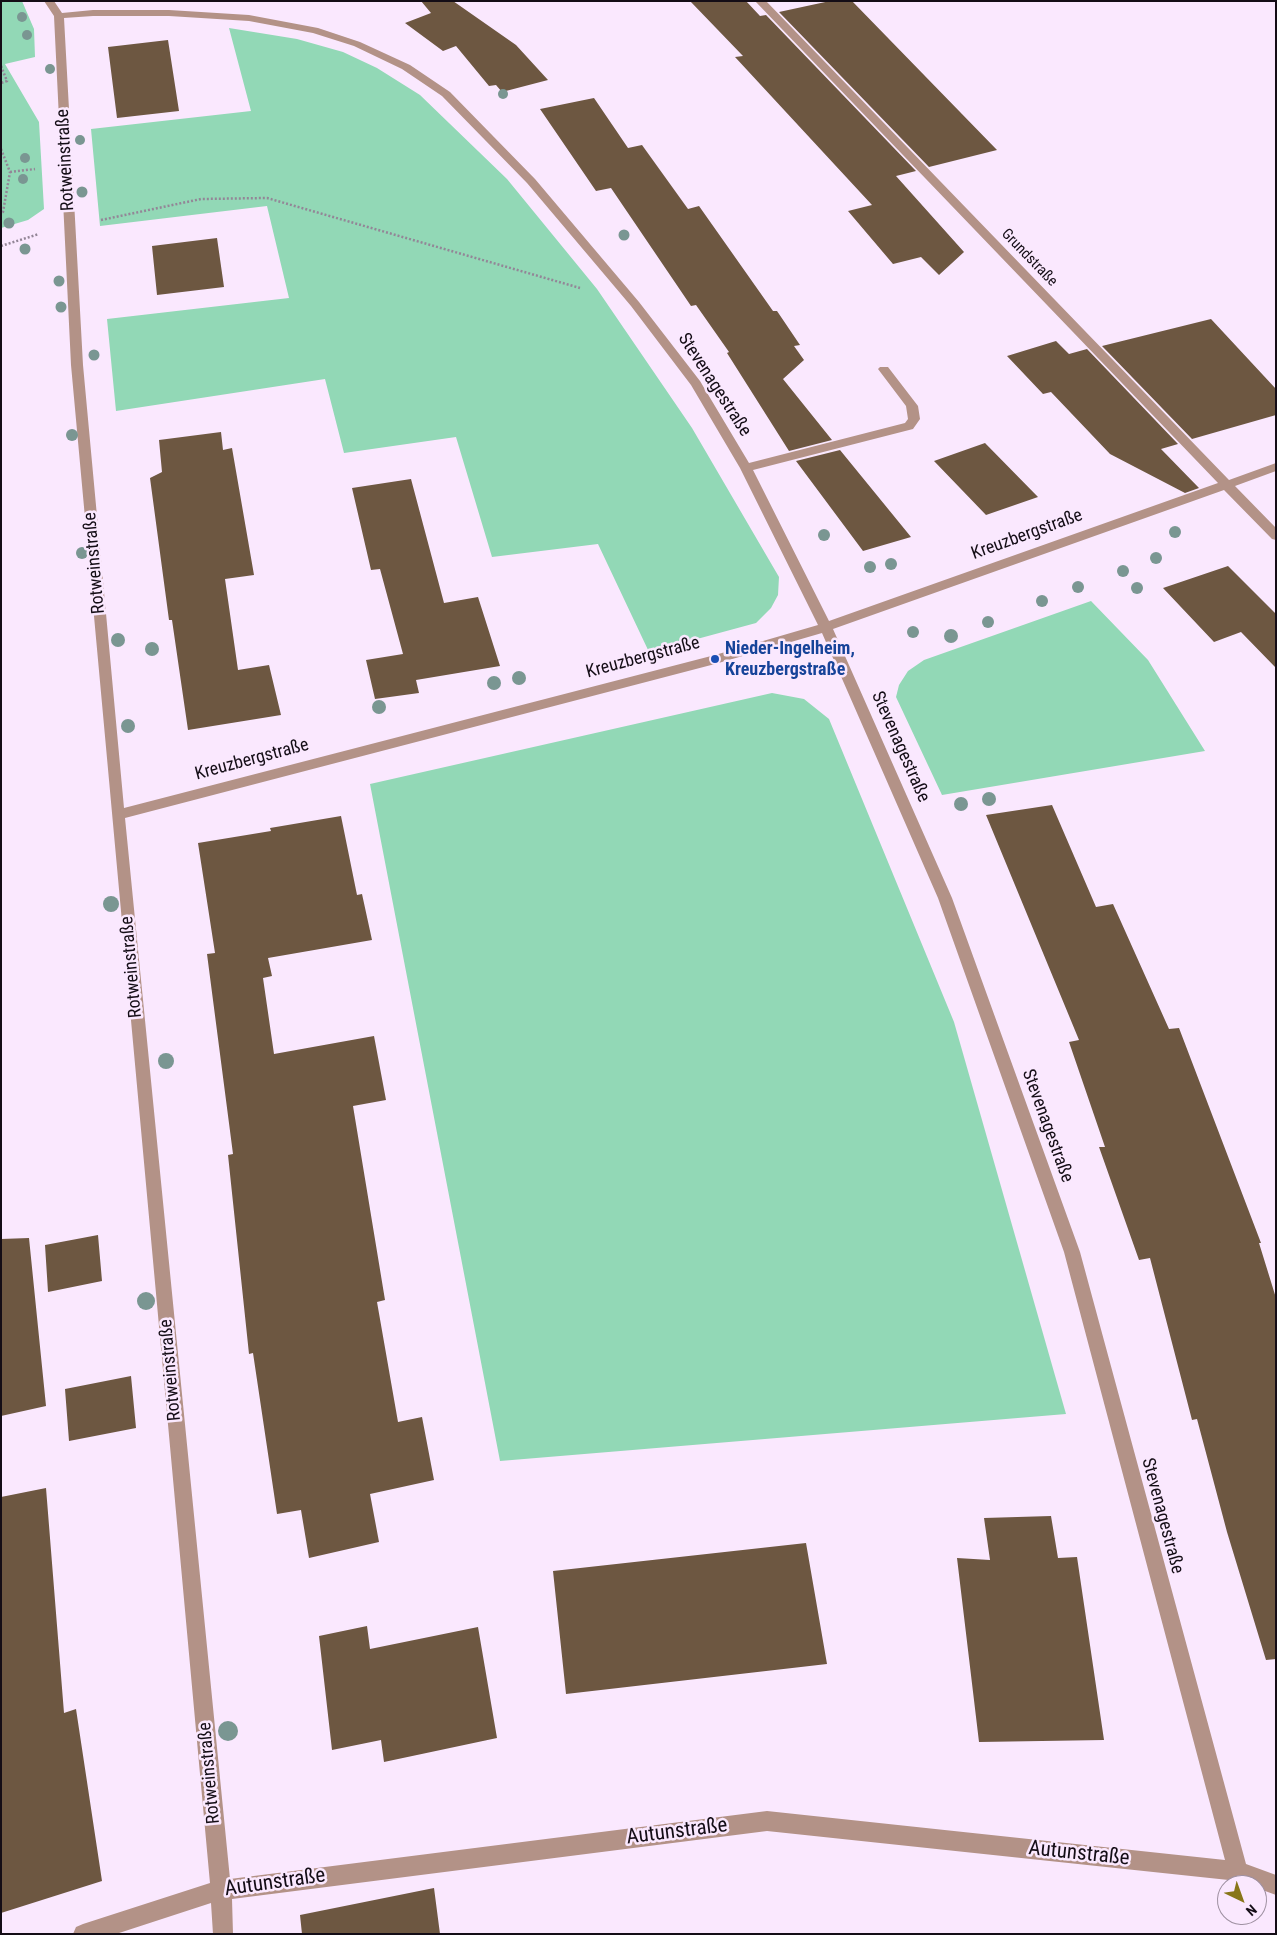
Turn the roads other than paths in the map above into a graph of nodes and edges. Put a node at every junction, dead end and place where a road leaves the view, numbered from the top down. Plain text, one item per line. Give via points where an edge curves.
1 (49, 1) edge
2 (760, 1) edge
3 (59, 16) junction
4 (884, 369) dead end
5 (1276, 467) edge
6 (746, 468) junction
7 (1225, 485) junction
8 (1276, 536) edge
9 (826, 626) junction
10 (118, 815) junction
11 (1238, 1871) junction
12 (1276, 1885) edge
13 (221, 1890) junction
14 (83, 1934) edge
15 (223, 1934) edge

1 - 3 street
2 - 7 street, Grundstraße
3 - 6 street, Stevenagestraße via 169,13 249,18 315,30 357,44 406,67 446,94 531,181 635,304 696,384
3 - 10 street, Rotweinstraße via 77,365
4 - 6 street via 912,406 914,419 909,426
5 - 7 street, Kreuzbergstraße
6 - 9 street, Stevenagestraße
7 - 8 street, Grundstraße
7 - 9 street, Kreuzbergstraße
9 - 10 street, Kreuzbergstraße via 715,659
9 - 11 street, Stevenagestraße via 945,898 1072,1252
10 - 13 street, Rotweinstraße
11 - 12 street, Autunstraße
11 - 13 street, Autunstraße via 767,1821
13 - 14 street, Autunstraße
13 - 15 street, Rotweinstraße

